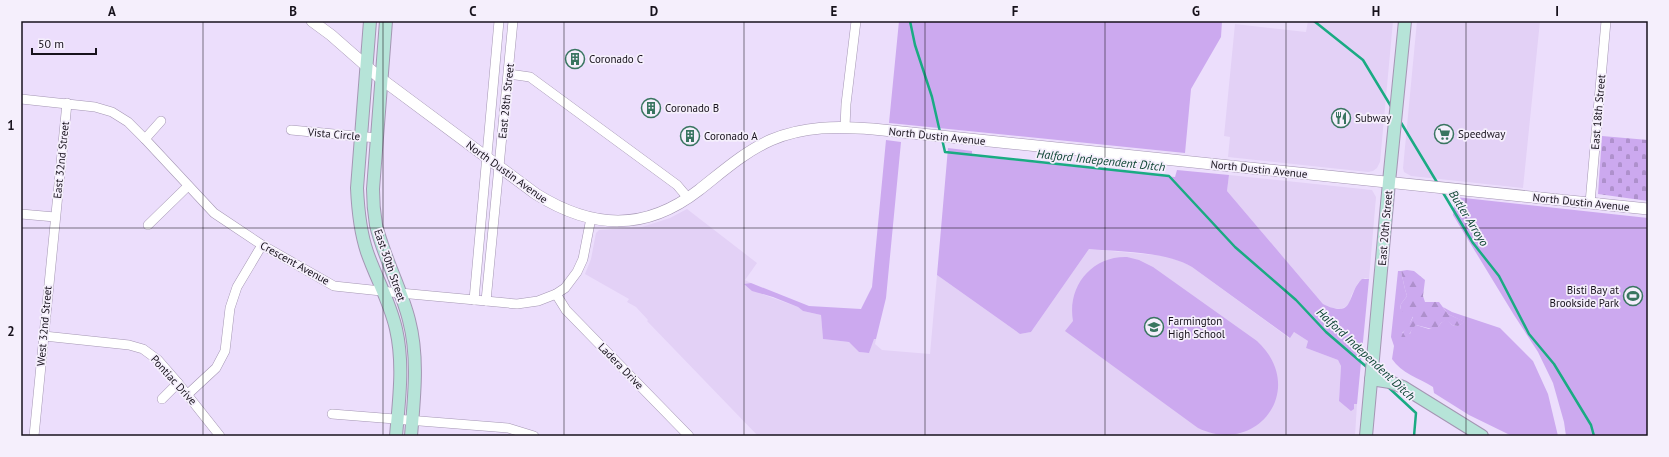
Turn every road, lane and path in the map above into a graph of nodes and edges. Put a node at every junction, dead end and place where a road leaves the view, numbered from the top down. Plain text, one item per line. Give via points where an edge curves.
1 (312, 21) edge
2 (370, 21) edge
3 (386, 21) edge
4 (499, 21) edge
5 (513, 21) edge
6 (856, 21) edge
7 (1405, 21) edge
8 (1606, 21) edge
9 (366, 66) junction
10 (509, 74) junction
11 (380, 78) junction
12 (21, 99) edge
13 (67, 103) junction
14 (161, 121) dead end
15 (845, 127) junction
16 (291, 130) dead end
17 (361, 137) junction
18 (376, 138) junction
19 (145, 139) junction
20 (487, 158) junction
21 (499, 166) junction
22 (1389, 182) junction
23 (188, 186) junction
24 (688, 198) junction
25 (1590, 202) junction
26 (1648, 209) edge
27 (21, 214) edge
28 (54, 217) junction
29 (591, 218) junction
30 (148, 225) dead end
31 (262, 246) junction
32 (383, 292) junction
33 (400, 294) junction
34 (556, 294) junction
35 (474, 300) junction
36 (486, 301) junction
37 (44, 336) junction
38 (1371, 379) junction
39 (178, 383) junction
40 (188, 394) junction
41 (162, 399) dead end
42 (332, 414) dead end
43 (397, 419) junction
44 (412, 420) junction
45 (34, 436) edge
46 (220, 436) edge
47 (396, 436) edge
48 (411, 436) edge
49 (534, 436) edge
50 (688, 436) edge
51 (1366, 436) edge
52 (1482, 436) edge

1 - 9 street, North Dustin Avenue
2 - 9 main road
3 - 11 main road, East 30th Street
4 - 20 street
5 - 10 street, East 28th Street
6 - 15 street
7 - 22 main road, East 20th Street
8 - 25 street, East 18th Street
9 - 11 street, North Dustin Avenue
9 - 17 main road
10 - 21 street, East 28th Street
10 - 24 street via 530,77 677,184
11 - 18 main road, East 30th Street
11 - 20 street, North Dustin Avenue
12 - 13 street, Crescent Avenue
13 - 19 street, Crescent Avenue via 112,112 128,122
13 - 28 street, East 32nd Street
14 - 19 street
15 - 22 street, North Dustin Avenue
15 - 24 street, North Dustin Avenue via 804,130 769,141 738,159
16 - 17 street, Vista Circle
17 - 18 street, Vista Circle
17 - 32 main road via 357,188 360,227
18 - 33 main road, East 30th Street via 373,189 376,224
19 - 23 street, Crescent Avenue
20 - 21 street, North Dustin Avenue
20 - 35 street
21 - 29 street, North Dustin Avenue via 555,206
21 - 36 street, East 28th Street
22 - 25 street, North Dustin Avenue
22 - 38 main road, East 20th Street
23 - 30 street
23 - 31 street, Crescent Avenue via 214,213
24 - 29 street, North Dustin Avenue via 647,217 616,221
25 - 26 street, North Dustin Avenue
27 - 28 street
28 - 37 street, West 32nd Street
29 - 34 street, Crescent Avenue via 581,266
31 - 32 street, Crescent Avenue via 334,286
31 - 40 street via 237,287 230,308 225,351 216,368
32 - 33 street, Crescent Avenue
32 - 43 main road via 392,315 399,346
33 - 35 street, Crescent Avenue
33 - 44 main road, East 30th Street via 414,345
34 - 36 street, Crescent Avenue via 526,303
34 - 50 street, Ladera Drive via 569,313
35 - 36 street, Crescent Avenue
37 - 39 street, Pontiac Drive via 129,345 143,349 158,360
37 - 45 street, West 32nd Street
38 - 51 main road, East 20th Street
38 - 52 main road via 1403,387
39 - 40 street, Pontiac Drive
39 - 41 street
40 - 46 street, Pontiac Drive
42 - 43 street
43 - 44 street
43 - 47 main road
44 - 48 main road, East 30th Street
44 - 49 street via 508,428

